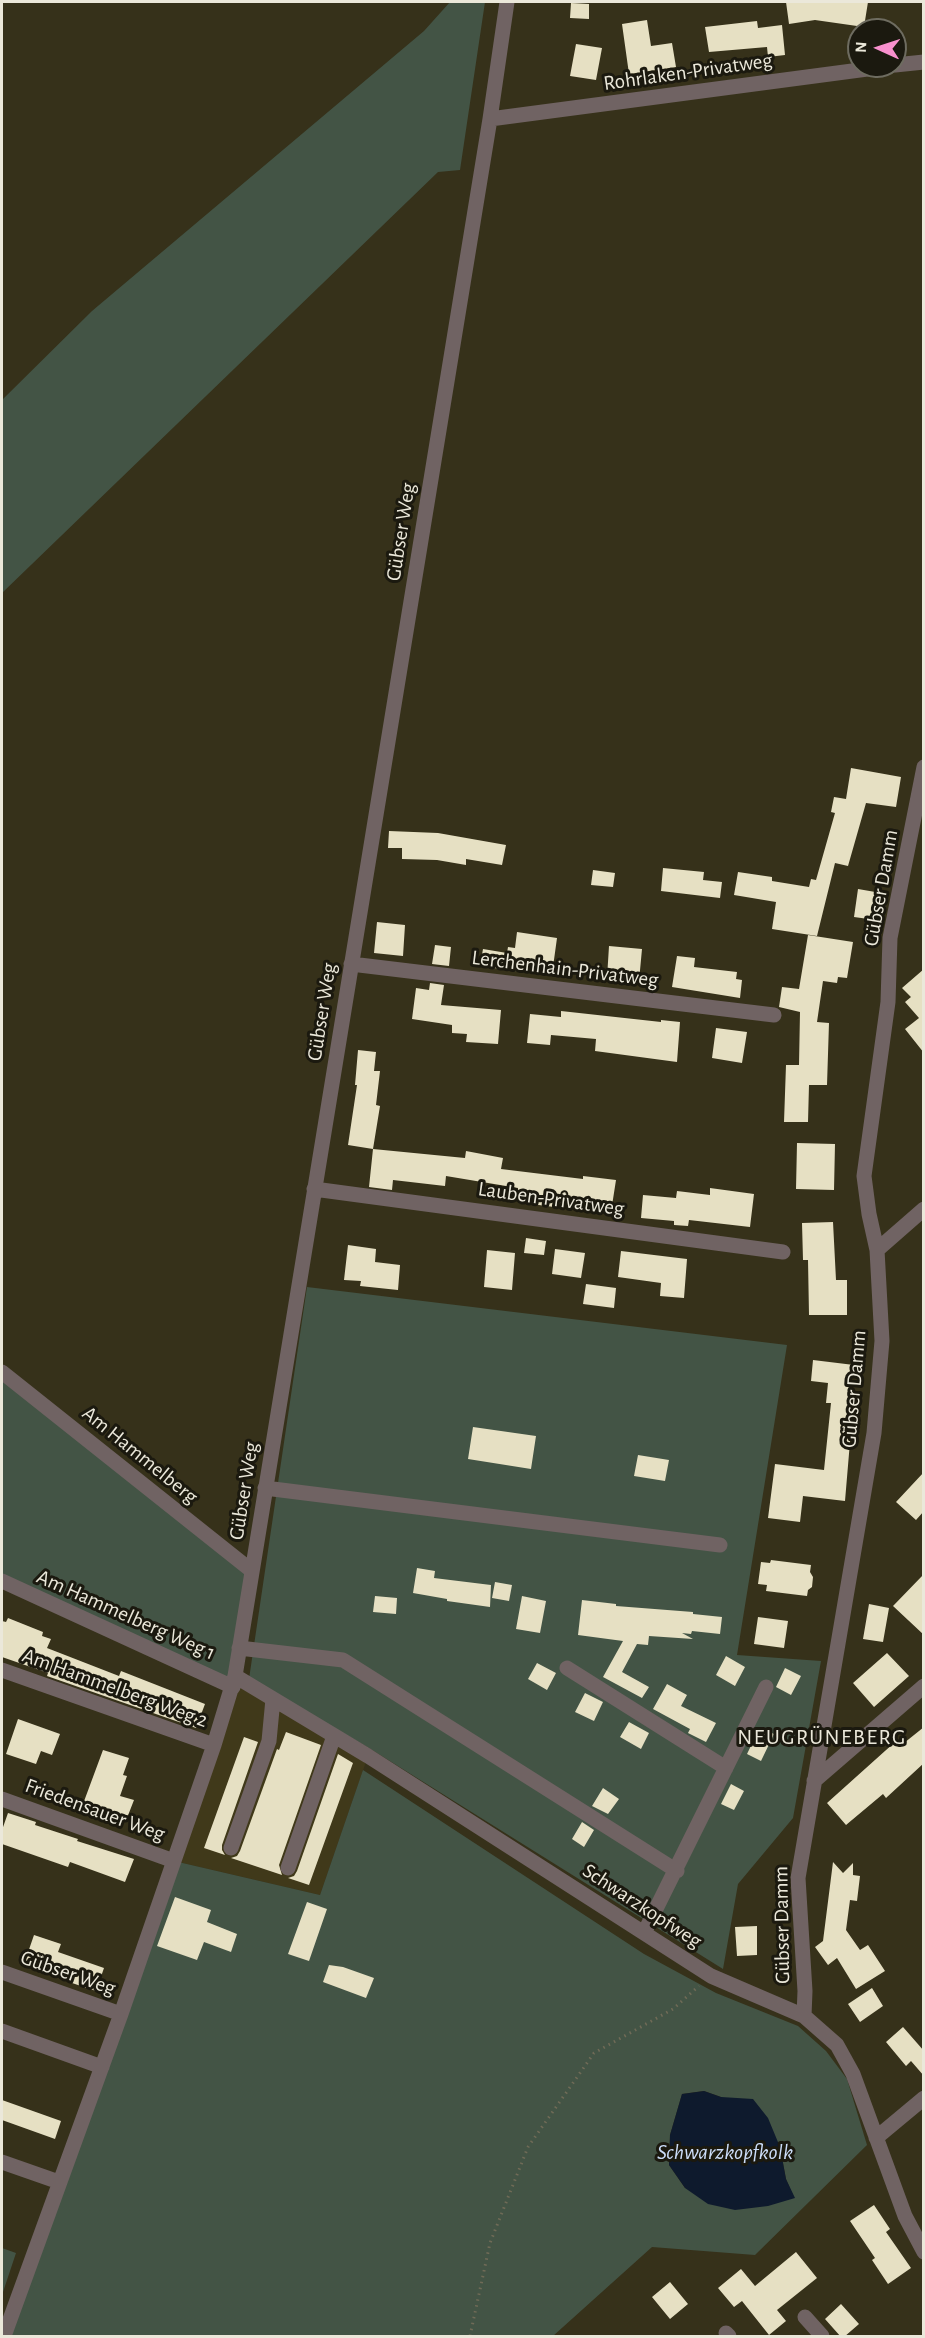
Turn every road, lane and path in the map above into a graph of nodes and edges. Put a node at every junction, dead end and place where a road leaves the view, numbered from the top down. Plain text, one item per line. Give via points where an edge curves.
1 (507, 2) edge
2 (924, 62) edge
3 (907, 64) edge
4 (847, 72) edge
5 (490, 119) junction
6 (924, 766) edge
7 (351, 964) junction
8 (774, 1015) dead end
9 (315, 1189) junction
10 (924, 1209) edge
11 (877, 1250) junction
12 (783, 1252) dead end
13 (2, 1372) edge
14 (265, 1488) junction
15 (720, 1545) dead end
16 (252, 1571) junction
17 (2, 1581) edge
18 (239, 1648) junction
19 (567, 1668) dead end
20 (2, 1670) edge
21 (234, 1682) junction
22 (766, 1686) dead end
23 (924, 1686) edge
24 (273, 1699) junction
25 (334, 1736) junction
26 (214, 1745) junction
27 (726, 1768) junction
28 (814, 1781) junction
29 (2, 1799) edge
30 (231, 1848) dead end
31 (174, 1861) junction
32 (288, 1868) dead end
33 (676, 1871) junction
34 (645, 1933) junction
35 (2, 1972) edge
36 (711, 1976) junction
37 (121, 2014) junction
38 (804, 2016) junction
39 (2, 2031) edge
40 (102, 2067) junction
41 (924, 2098) edge
42 (876, 2138) junction
43 (2, 2162) edge
44 (59, 2182) junction
45 (924, 2252) edge
46 (805, 2317) dead end
47 (4, 2337) edge
48 (470, 2337) edge
49 (822, 2337) edge

1 - 5 street, Gübser Weg
2 - 3 street
4 - 5 street, Rohrlaken-Privatweg
5 - 7 street, Gübser Weg
6 - 11 street, Gübser Damm via 890,938 888,1002 864,1176
7 - 8 street, Lerchenhain-Privatweg
7 - 9 street, Gübser Weg
9 - 12 street, Lauben-Privatweg
9 - 14 street, Gübser Weg
10 - 11 street
11 - 28 street, Gübser Damm via 882,1341 874,1432
13 - 16 street, Am Hammelberg
14 - 15 street
14 - 16 street, Gübser Weg
16 - 18 street, Gübser Weg
17 - 21 street, Am Hammelberg Weg 1
18 - 21 street, Gübser Weg
18 - 33 street via 343,1660
19 - 27 street
20 - 26 street, Am Hammelberg Weg 2
21 - 24 street, Schwarzkopfweg
21 - 26 street, Gübser Weg
22 - 27 street
23 - 28 street
24 - 25 street, Schwarzkopfweg
24 - 30 street via 269,1741
25 - 32 street
25 - 34 street, Schwarzkopfweg
26 - 31 street, Gübser Weg
27 - 33 street
28 - 38 street, Gübser Damm via 798,1878
29 - 31 street, Friedensauer Weg
31 - 37 street, Gübser Weg
33 - 34 street
34 - 36 street, Schwarzkopfweg
35 - 37 street, Gübser Weg
36 - 38 street, Schwarzkopfweg
36 - 48 path via 673,2009 594,2053 528,2146 490,2243
37 - 40 street, Gübser Weg
38 - 42 street, Schwarzkopfweg via 837,2044
39 - 40 street
40 - 44 street, Gübser Weg
41 - 42 street
42 - 45 street, Schwarzkopfweg via 904,2216
43 - 44 street
44 - 47 street, Gübser Weg
46 - 49 street

